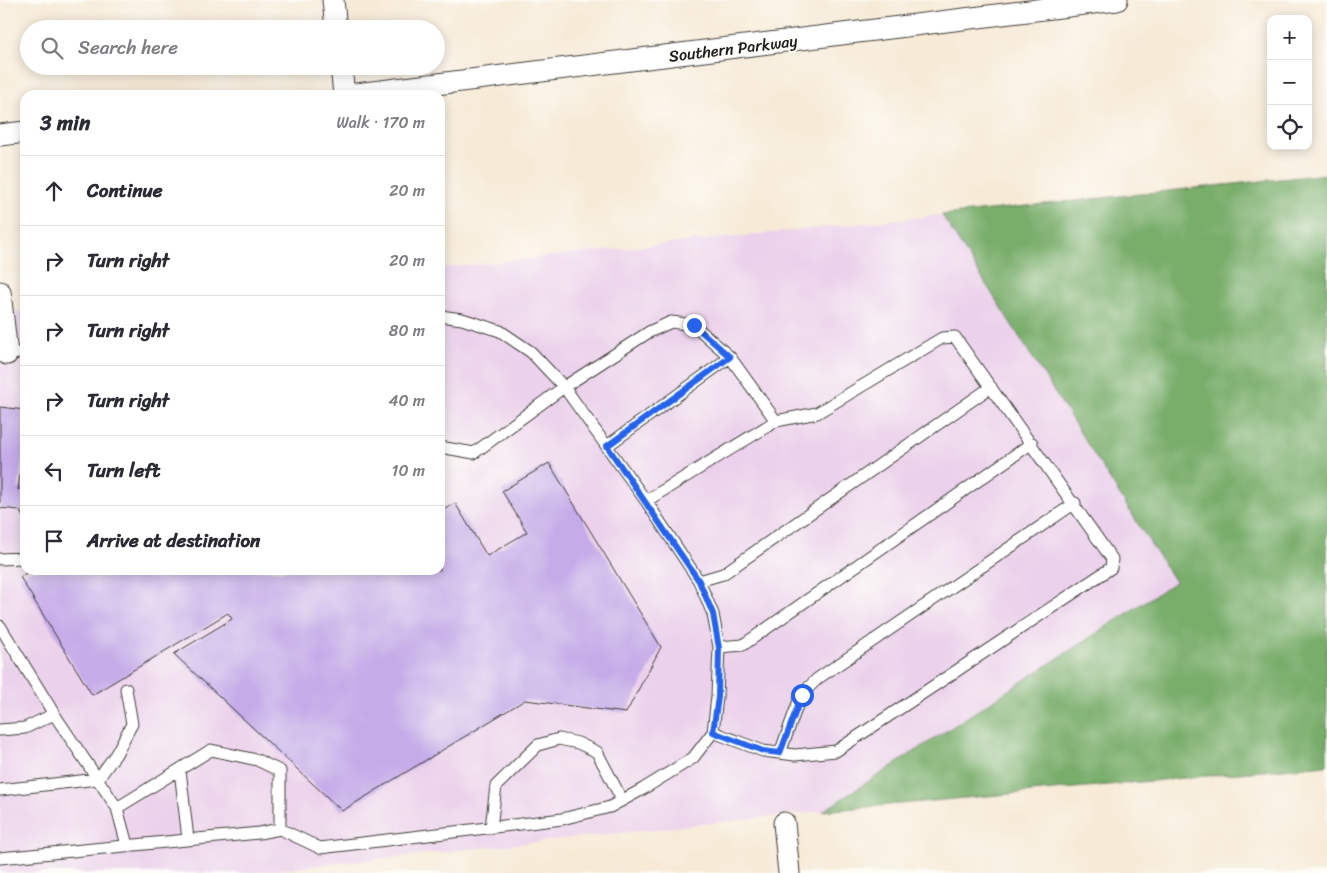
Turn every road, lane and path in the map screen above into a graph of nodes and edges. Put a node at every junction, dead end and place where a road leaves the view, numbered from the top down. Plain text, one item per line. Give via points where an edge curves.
1 (333, 0) edge
2 (1117, 0) edge
3 (335, 20) edge
4 (342, 75) edge
5 (343, 90) edge
6 (388, 90) edge
7 (20, 133) edge
8 (0, 135) edge
9 (0, 292) edge
10 (445, 317) edge
11 (11, 354) edge
12 (730, 357) junction
13 (564, 387) junction
14 (991, 387) junction
15 (776, 421) junction
16 (1032, 443) junction
17 (607, 446) junction
18 (445, 448) edge
19 (646, 501) junction
20 (1075, 503) junction
21 (20, 558) edge
22 (0, 559) edge
23 (699, 581) junction
24 (0, 626) edge
25 (719, 648) junction
26 (126, 689) dead end
27 (54, 714) junction
28 (0, 730) edge
29 (713, 732) junction
30 (780, 753) junction
31 (180, 770) junction
32 (98, 779) junction
33 (0, 790) edge
34 (622, 800) junction
35 (118, 808) junction
36 (784, 823) dead end
37 (491, 828) junction
38 (280, 829) junction
39 (188, 839) junction
40 (127, 845) junction
41 (0, 858) edge
42 (789, 873) edge

1 - 3 street
2 - 6 street, Southern Parkway
4 - 5 street
7 - 8 street
9 - 11 street
10 - 13 lane via 500,330 531,352
12 - 13 lane via 694,325 671,322 649,332
12 - 15 lane
12 - 17 lane
13 - 17 lane
13 - 18 lane via 474,453
14 - 15 lane via 955,337 942,338 817,413
14 - 16 lane
14 - 23 lane via 723,574
15 - 19 lane
16 - 20 lane
16 - 25 lane via 743,644
17 - 19 lane
19 - 23 lane
20 - 30 lane via 817,679 802,695
20 - 30 lane via 1112,559 1111,568 836,751 795,755
21 - 22 lane
23 - 25 lane via 713,614
24 - 27 lane
25 - 29 lane
26 - 32 lane via 132,724
27 - 28 lane via 25,728
27 - 32 lane
29 - 30 lane via 763,751
29 - 34 lane via 693,758
31 - 35 lane
31 - 38 lane via 210,750 257,760 280,771
31 - 39 lane
32 - 33 lane
32 - 35 lane
34 - 37 lane via 610,807 562,819
34 - 37 lane via 597,752 559,739 538,745 496,786
35 - 40 lane
36 - 42 street
37 - 38 lane via 320,848
38 - 39 lane
39 - 40 lane
40 - 41 lane

